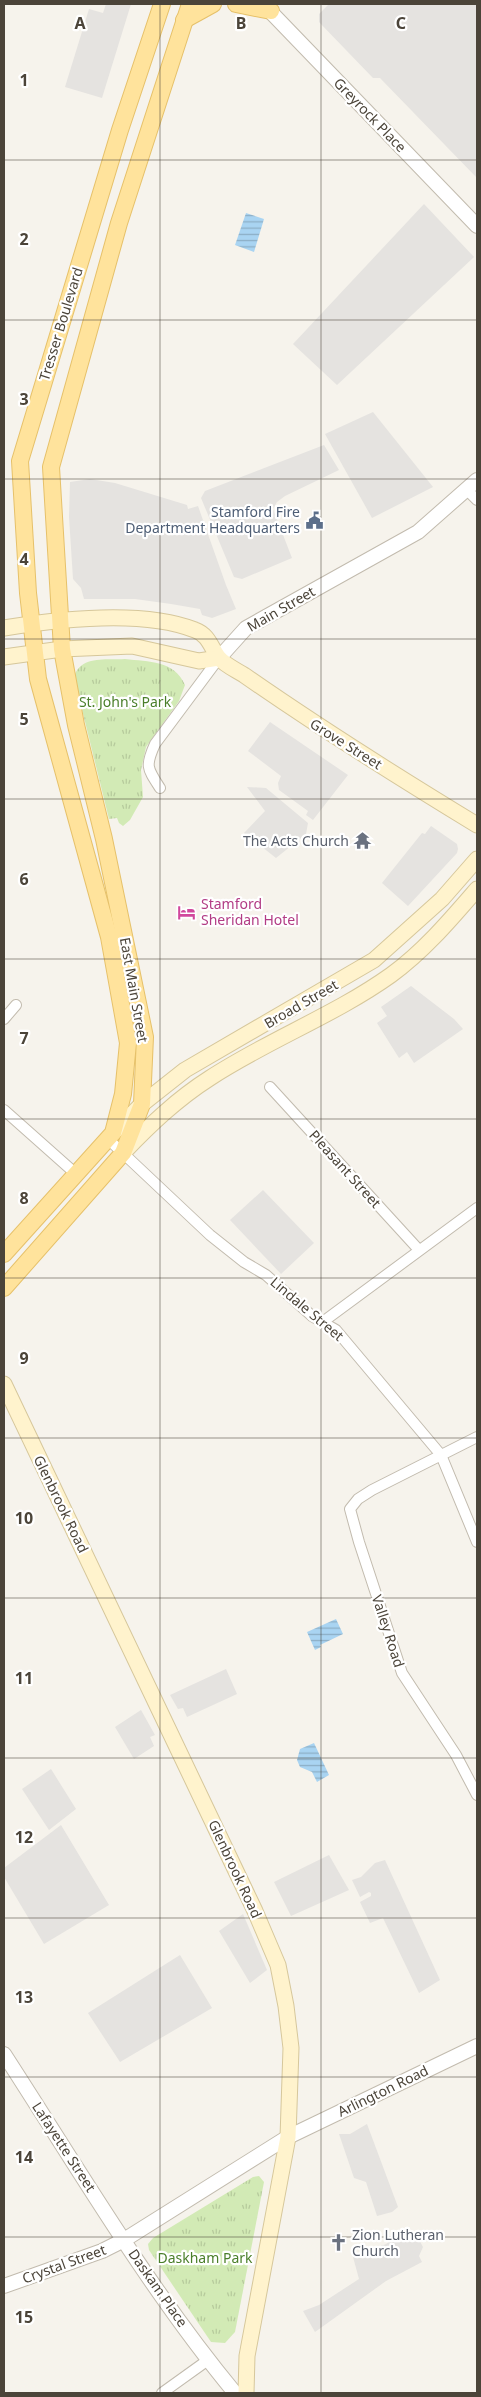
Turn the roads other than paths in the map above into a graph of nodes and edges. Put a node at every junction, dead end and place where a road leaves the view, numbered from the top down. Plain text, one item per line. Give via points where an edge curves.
1 (162, 4) edge
2 (190, 4) edge
3 (213, 4) edge
4 (236, 4) edge
5 (267, 8) edge
6 (184, 20) junction
7 (477, 226) edge
8 (477, 480) edge
9 (472, 495) edge
10 (60, 619) junction
11 (30, 624) junction
12 (4, 628) edge
13 (62, 649) junction
14 (34, 653) junction
15 (4, 657) edge
16 (219, 658) junction
17 (160, 788) dead end
18 (477, 825) edge
19 (477, 859) edge
20 (477, 890) edge
21 (16, 1005) dead end
22 (4, 1019) edge
23 (270, 1087) dead end
24 (142, 1104) junction
25 (4, 1110) edge
26 (110, 1136) junction
27 (123, 1153) junction
28 (76, 1174) junction
29 (477, 1208) edge
30 (419, 1250) junction
31 (4, 1254) edge
32 (4, 1288) edge
33 (324, 1322) junction
34 (4, 1384) edge
35 (477, 1437) edge
36 (441, 1455) junction
37 (477, 1542) edge
38 (477, 1796) edge
39 (477, 2046) edge
40 (4, 2054) edge
41 (288, 2137) junction
42 (124, 2240) junction
43 (4, 2286) edge
44 (208, 2360) junction
45 (162, 2393) edge
46 (235, 2393) edge
47 (246, 2393) edge

1 - 11 main road, Tresser Boulevard via 120,130 20,460
2 - 6 main road, Tresser Boulevard
3 - 6 main road
4 - 5 main road
5 - 7 street, Greyrock Place
6 - 10 main road, Tresser Boulevard via 119,223 51,468
8 - 9 street, Main Street
9 - 16 street, Main Street via 418,532 246,628
10 - 11 main road, Grove Street
10 - 13 main road, Tresser Boulevard
10 - 16 main road, Grove Street via 133,619 173,623 198,630 210,641
11 - 12 main road, Grove Street
11 - 14 main road, Tresser Boulevard
13 - 14 main road
13 - 16 main road via 132,646 199,661
13 - 24 main road, East Main Street via 145,1038
14 - 15 main road
14 - 26 main road, East Main Street via 38,679 108,937 128,1043 123,1094
16 - 17 street, Main Street via 155,744 148,759 148,770
16 - 18 main road, Grove Street via 326,732
19 - 24 main road, Broad Street via 435,906 374,960 185,1070
20 - 27 main road, Broad Street via 431,940 395,972 206,1080 167,1110
21 - 22 street
23 - 30 street, Pleasant Street
24 - 26 main road, Broad Street
24 - 27 main road, East Main Street
25 - 28 street
26 - 27 street, Lindale Street
26 - 28 main road, East Main Street
27 - 32 main road, East Main Street
27 - 33 street, Lindale Street via 210,1235 266,1275 312,1316
28 - 31 main road, East Main Street
29 - 30 street
30 - 33 street
33 - 36 street, Lindale Street via 336,1330
34 - 41 main road, Glenbrook Road via 255,1911 276,1962 291,2048
35 - 36 street
36 - 37 street, Lindale Street
36 - 38 street, Valley Road via 372,1490 350,1509 402,1673 456,1755
39 - 41 street, Arlington Road
40 - 42 street, Lafayette Street
41 - 42 street, Daskam Place
41 - 47 main road, Glenbrook Road via 246,2356
42 - 43 street, Crystal Street
42 - 44 street, Daskam Place
44 - 45 street
44 - 46 street, Daskam Place

